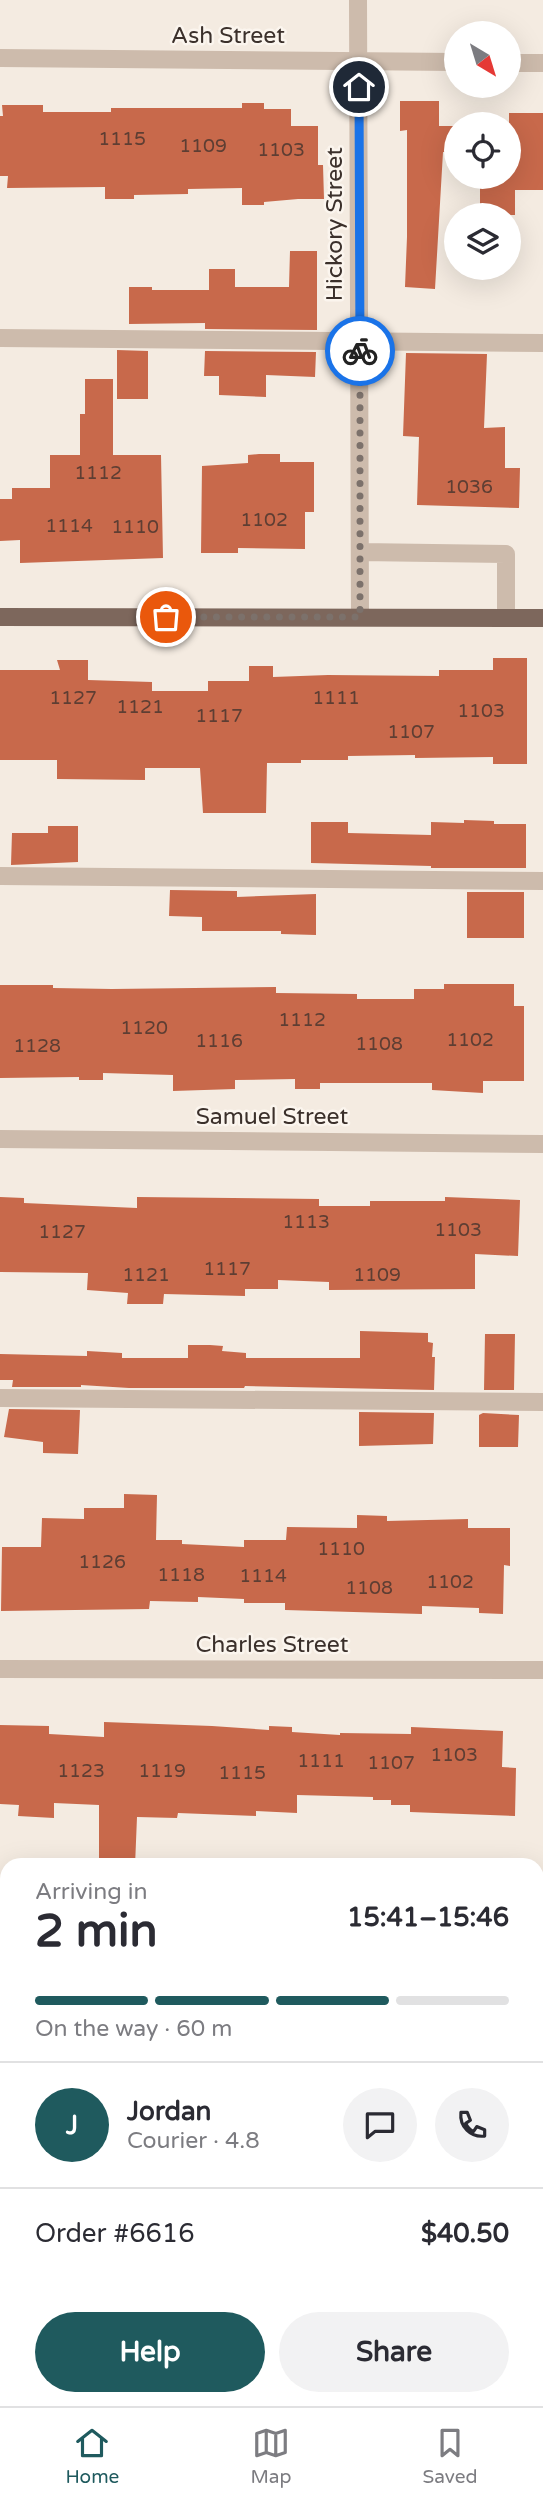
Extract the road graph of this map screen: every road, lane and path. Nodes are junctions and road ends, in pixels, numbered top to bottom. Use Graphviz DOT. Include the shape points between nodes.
graph roads {
  1 [pos="358,0"];
  2 [pos="0,58"];
  3 [pos="359,61"];
  4 [pos="444,62"];
  5 [pos="522,62"];
  6 [pos="543,63"];
  7 [pos="0,338"];
  8 [pos="360,342"];
  9 [pos="543,343"];
  10 [pos="360,552"];
  11 [pos="0,617"];
  12 [pos="360,617"];
  13 [pos="506,618"];
  14 [pos="543,618"];
  15 [pos="0,876"];
  16 [pos="543,881"];
  17 [pos="0,1139"];
  18 [pos="543,1144"];
  19 [pos="0,1398"];
  20 [pos="543,1402"];
  21 [pos="0,1669"];
  22 [pos="543,1670"];
  1 -- 3 [label="street, Hickory Street"];
  2 -- 3 [label="street, Ash Street"];
  3 -- 4 [label="street, Ash Street"];
  3 -- 8 [label="street, Hickory Street"];
  5 -- 6 [label="street"];
  7 -- 8 [label="street"];
  8 -- 9 [label="street"];
  8 -- 10 [label="street, Hickory Street"];
  10 -- 12 [label="street, Hickory Street"];
  10 -- 13 [label="street" via="506,554"];
  11 -- 12 [label="main road"];
  12 -- 13 [label="main road"];
  13 -- 14 [label="main road"];
  15 -- 16 [label="street"];
  17 -- 18 [label="street, Samuel Street"];
  19 -- 20 [label="street"];
  21 -- 22 [label="street, Charles Street"];
}
